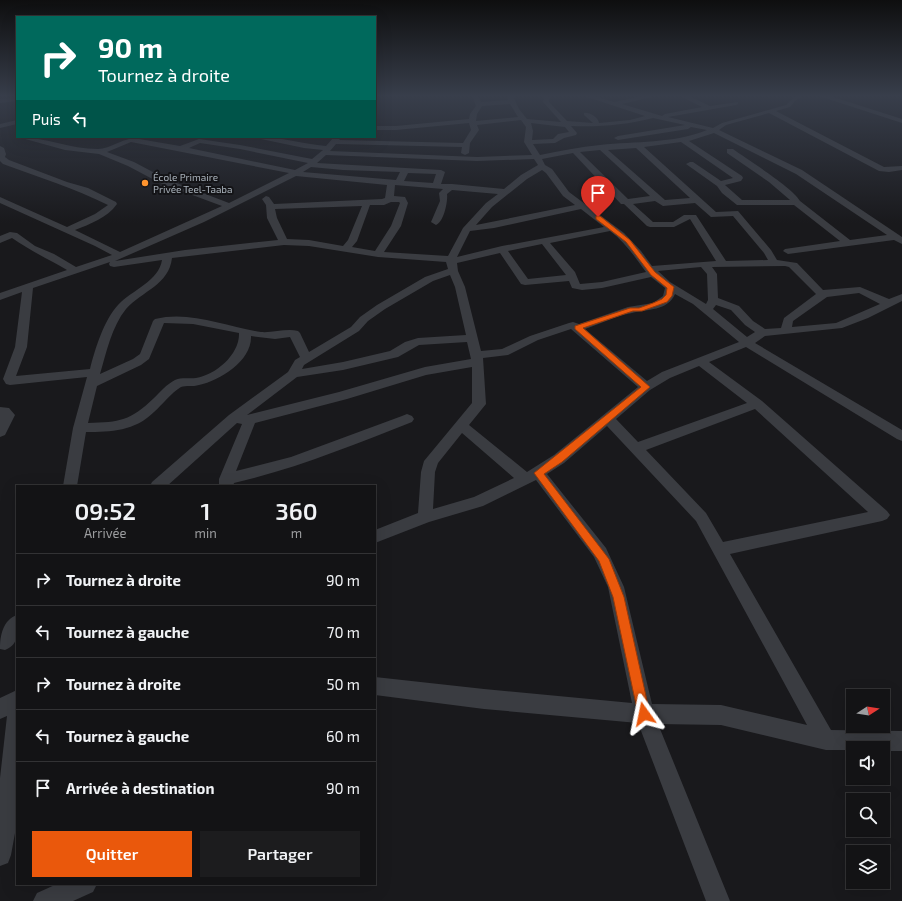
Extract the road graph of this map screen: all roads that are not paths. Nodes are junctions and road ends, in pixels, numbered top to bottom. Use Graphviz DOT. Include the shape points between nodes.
graph roads {
  1 [pos="26,138"];
  2 [pos="131,138"];
  3 [pos="266,138"];
  4 [pos="397,138"];
  5 [pos="459,138"];
  6 [pos="469,138"];
  7 [pos="529,138"];
  8 [pos="558,138"];
  9 [pos="617,138"];
  10 [pos="694,138"];
  11 [pos="730,138"];
  12 [pos="824,138"];
  13 [pos="683,140"];
  14 [pos="360,141"];
  15 [pos="467,141"];
  16 [pos="528,142"];
  17 [pos="331,143"];
  18 [pos="638,146"];
  19 [pos="0,148"];
  20 [pos="601,148"];
  21 [pos="181,149"];
  22 [pos="584,149"];
  23 [pos="574,150"];
  24 [pos="730,150"];
  25 [pos="100,152"];
  26 [pos="350,154"];
  27 [pos="464,158"];
  28 [pos="538,160"];
  29 [pos="312,163"];
  30 [pos="690,164"];
  31 [pos="902,168"];
  32 [pos="405,170"];
  33 [pos="294,173"];
  34 [pos="395,183"];
  35 [pos="720,184"];
  36 [pos="436,185"];
  37 [pos="452,186"];
  38 [pos="507,192"];
  39 [pos="255,194"];
  40 [pos="656,198"];
  41 [pos="389,199"];
  42 [pos="0,200"];
  43 [pos="697,200"];
  44 [pos="624,202"];
  45 [pos="796,202"];
  46 [pos="367,203"];
  47 [pos="229,206"];
  48 [pos="583,206"];
  49 [pos="271,207"];
  50 [pos="673,211"];
  51 [pos="436,222"];
  52 [pos="611,228"];
  53 [pos="467,229"];
  54 [pos="67,230"];
  55 [pos="899,239"];
  56 [pos="0,240"];
  57 [pos="544,241"];
  58 [pos="284,242"];
  59 [pos="848,243"];
  60 [pos="345,249"];
  61 [pos="502,249"];
  62 [pos="788,251"];
  63 [pos="378,254"];
  64 [pos="120,256"];
  65 [pos="167,256"];
  66 [pos="97,263"];
  67 [pos="774,263"];
  68 [pos="452,264"];
  69 [pos="704,264"];
  70 [pos="724,264"];
  71 [pos="74,270"];
  72 [pos="651,271"];
  73 [pos="573,278"];
  74 [pos="28,287"];
  75 [pos="671,287"];
  76 [pos="824,294"];
  77 [pos="0,297"];
  78 [pos="902,297"];
  79 [pos="713,300"];
  80 [pos="888,303"];
  81 [pos="706,310"];
  82 [pos="578,328"];
  83 [pos="245,331"];
  84 [pos="786,331"];
  85 [pos="763,333"];
  86 [pos="472,338"];
  87 [pos="747,343"];
  88 [pos="306,358"];
  89 [pos="477,359"];
  90 [pos="700,361"];
  91 [pos="95,372"];
  92 [pos="293,374"];
  93 [pos="92,384"];
  94 [pos="646,387"];
  95 [pos="757,404"];
  96 [pos="0,411"];
  97 [pos="234,418"];
  98 [pos="407,419"];
  99 [pos="608,419"];
  100 [pos="250,420"];
  101 [pos="461,425"];
  102 [pos="80,428"];
  103 [pos="0,432"];
  104 [pos="902,436"];
  105 [pos="636,448"];
  106 [pos="532,476"];
  107 [pos="226,483"];
  108 [pos="70,485"];
  109 [pos="158,485"];
  110 [pos="425,517"];
  111 [pos="376,537"];
  112 [pos="720,549"];
  113 [pos="16,625"];
  114 [pos="7,642"];
  115 [pos="376,686"];
  116 [pos="16,701"];
  117 [pos="0,709"];
  118 [pos="644,714"];
  119 [pos="16,726"];
  120 [pos="826,740"];
  121 [pos="902,741"];
  122 [pos="0,855"];
  123 [pos="83,885"];
  124 [pos="45,901"];
  125 [pos="718,901"];
  1 -- 25 [label="street" via="65,148"];
  2 -- 21 [label="street"];
  2 -- 25 [label="street"];
  3 -- 17 [label="street" via="304,146"];
  4 -- 14 [label="street"];
  5 -- 15 [label="street"];
  6 -- 15 [label="street"];
  7 -- 16 [label="street"];
  8 -- 16 [label="street" via="555,141"];
  9 -- 22 [label="street" via="580,143"];
  10 -- 13 [label="street"];
  11 -- 55 [label="street" via="799,172"];
  12 -- 31 [label="street" via="882,169"];
  13 -- 18 [label="street"];
  13 -- 35 [label="street" via="739,178"];
  14 -- 17 [label="street"];
  14 -- 26 [label="street"];
  15 -- 27 [label="street"];
  16 -- 28 [label="street"];
  17 -- 26 [label="street"];
  17 -- 29 [label="street"];
  18 -- 20 [label="street"];
  18 -- 43 [label="street"];
  19 -- 54 [label="street" via="1,158 6,162 85,190 113,204 109,209"];
  20 -- 22 [label="street"];
  20 -- 40 [label="street"];
  21 -- 29 [label="street" via="199,141 240,146"];
  21 -- 33 [label="street"];
  22 -- 23 [label="street"];
  23 -- 28 [label="street"];
  23 -- 44 [label="street"];
  24 -- 45 [label="street" via="772,180"];
  25 -- 47 [label="street" via="131,164 163,181"];
  26 -- 27 [label="street"];
  27 -- 28 [label="street"];
  28 -- 38 [label="street"];
  28 -- 48 [label="street" via="566,194"];
  29 -- 32 [label="street" via="343,168"];
  29 -- 33 [label="street"];
  30 -- 35 [label="street"];
  32 -- 34 [label="street"];
  32 -- 36 [label="street" via="441,172"];
  33 -- 34 [label="street"];
  33 -- 39 [label="street"];
  34 -- 36 [label="street"];
  34 -- 41 [label="street"];
  35 -- 45 [label="street" via="725,191 742,203"];
  36 -- 37 [label="street"];
  37 -- 38 [label="street"];
  37 -- 51 [label="street" via="443,193 444,201"];
  38 -- 53 [label="street"];
  39 -- 47 [label="street"];
  39 -- 49 [label="street" via="267,200"];
  40 -- 44 [label="street"];
  40 -- 50 [label="street"];
  41 -- 46 [label="street" via="384,202"];
  41 -- 63 [label="street" via="402,199 404,203 396,226"];
  42 -- 54 [label="street"];
  43 -- 50 [label="street"];
  43 -- 67 [label="street" via="716,215 735,213 768,252"];
  44 -- 50 [label="street" via="654,225 675,224"];
  45 -- 59 [label="street"];
  46 -- 49 [label="street"];
  46 -- 60 [label="street" via="352,241"];
  47 -- 64 [label="street"];
  48 -- 52 [label="street"];
  48 -- 53 [label="street" via="494,226"];
  49 -- 58 [label="street" via="272,218"];
  50 -- 70 [label="street" via="692,217"];
  52 -- 57 [label="street"];
  52 -- 72 [label="street" via="628,241"];
  53 -- 68 [label="street"];
  54 -- 64 [label="street"];
  55 -- 59 [label="street"];
  56 -- 71 [label="street" via="14,235 32,248"];
  57 -- 61 [label="street"];
  57 -- 73 [label="street"];
  58 -- 60 [label="street"];
  58 -- 65 [label="street"];
  59 -- 62 [label="street"];
  60 -- 63 [label="street"];
  61 -- 68 [label="street"];
  61 -- 73 [label="street" via="525,282"];
  63 -- 68 [label="street"];
  64 -- 66 [label="street"];
  65 -- 66 [label="street" via="117,264"];
  65 -- 91 [label="street" via="163,273 122,308 110,327"];
  66 -- 71 [label="street"];
  67 -- 70 [label="street"];
  67 -- 76 [label="street" via="793,265"];
  68 -- 86 [label="street"];
  68 -- 88 [label="street" via="381,307 355,329"];
  69 -- 70 [label="street"];
  69 -- 72 [label="street"];
  69 -- 79 [label="street" via="712,274"];
  71 -- 74 [label="street"];
  72 -- 73 [label="street" via="591,286 576,286"];
  72 -- 75 [label="street"];
  74 -- 77 [label="street"];
  74 -- 91 [label="street" via="21,347 8,379 10,381"];
  75 -- 81 [label="street"];
  75 -- 82 [label="street" via="669,296 664,301"];
  76 -- 80 [label="street" via="860,290"];
  76 -- 84 [label="street" via="788,320"];
  78 -- 80 [label="street"];
  79 -- 81 [label="street"];
  79 -- 85 [label="street" via="735,308"];
  80 -- 84 [label="street" via="864,316 834,327"];
  81 -- 87 [label="street"];
  82 -- 89 [label="street" via="573,325 534,338 504,352"];
  82 -- 94 [label="street"];
  83 -- 88 [label="street" via="269,336 294,333"];
  83 -- 93 [label="street" via="193,321 159,321 145,356"];
  83 -- 102 [label="street" via="247,338 236,360 221,372 198,382 180,383 134,421"];
  84 -- 85 [label="street"];
  85 -- 87 [label="street"];
  86 -- 89 [label="street"];
  86 -- 92 [label="street" via="418,342 394,354"];
  87 -- 90 [label="street"];
  87 -- 104 [label="street"];
  88 -- 92 [label="street" via="299,363"];
  89 -- 100 [label="street"];
  89 -- 101 [label="street" via="479,404"];
  90 -- 94 [label="street" via="666,375"];
  90 -- 95 [label="street"];
  91 -- 93 [label="street"];
  92 -- 97 [label="street"];
  93 -- 102 [label="street"];
  94 -- 99 [label="street"];
  95 -- 105 [label="street"];
  95 -- 112 [label="street" via="882,515"];
  96 -- 103 [label="street" via="8,415"];
  97 -- 100 [label="street"];
  97 -- 109 [label="street"];
  98 -- 107 [label="street" via="356,440"];
  99 -- 105 [label="street"];
  99 -- 106 [label="street"];
  100 -- 107 [label="street"];
  101 -- 106 [label="street"];
  101 -- 110 [label="street" via="431,461"];
  102 -- 108 [label="street"];
  105 -- 112 [label="street" via="701,517"];
  106 -- 110 [label="street" via="478,502"];
  106 -- 118 [label="street" via="604,559 619,597"];
  110 -- 111 [label="street"];
  112 -- 120 [label="street"];
  113 -- 114 [label="street"];
  115 -- 118 [label="street"];
  116 -- 117 [label="street"];
  118 -- 120 [label="street" via="721,715"];
  118 -- 125 [label="street"];
  119 -- 122 [label="street"];
  120 -- 121 [label="street"];
  123 -- 124 [label="street"];
}
